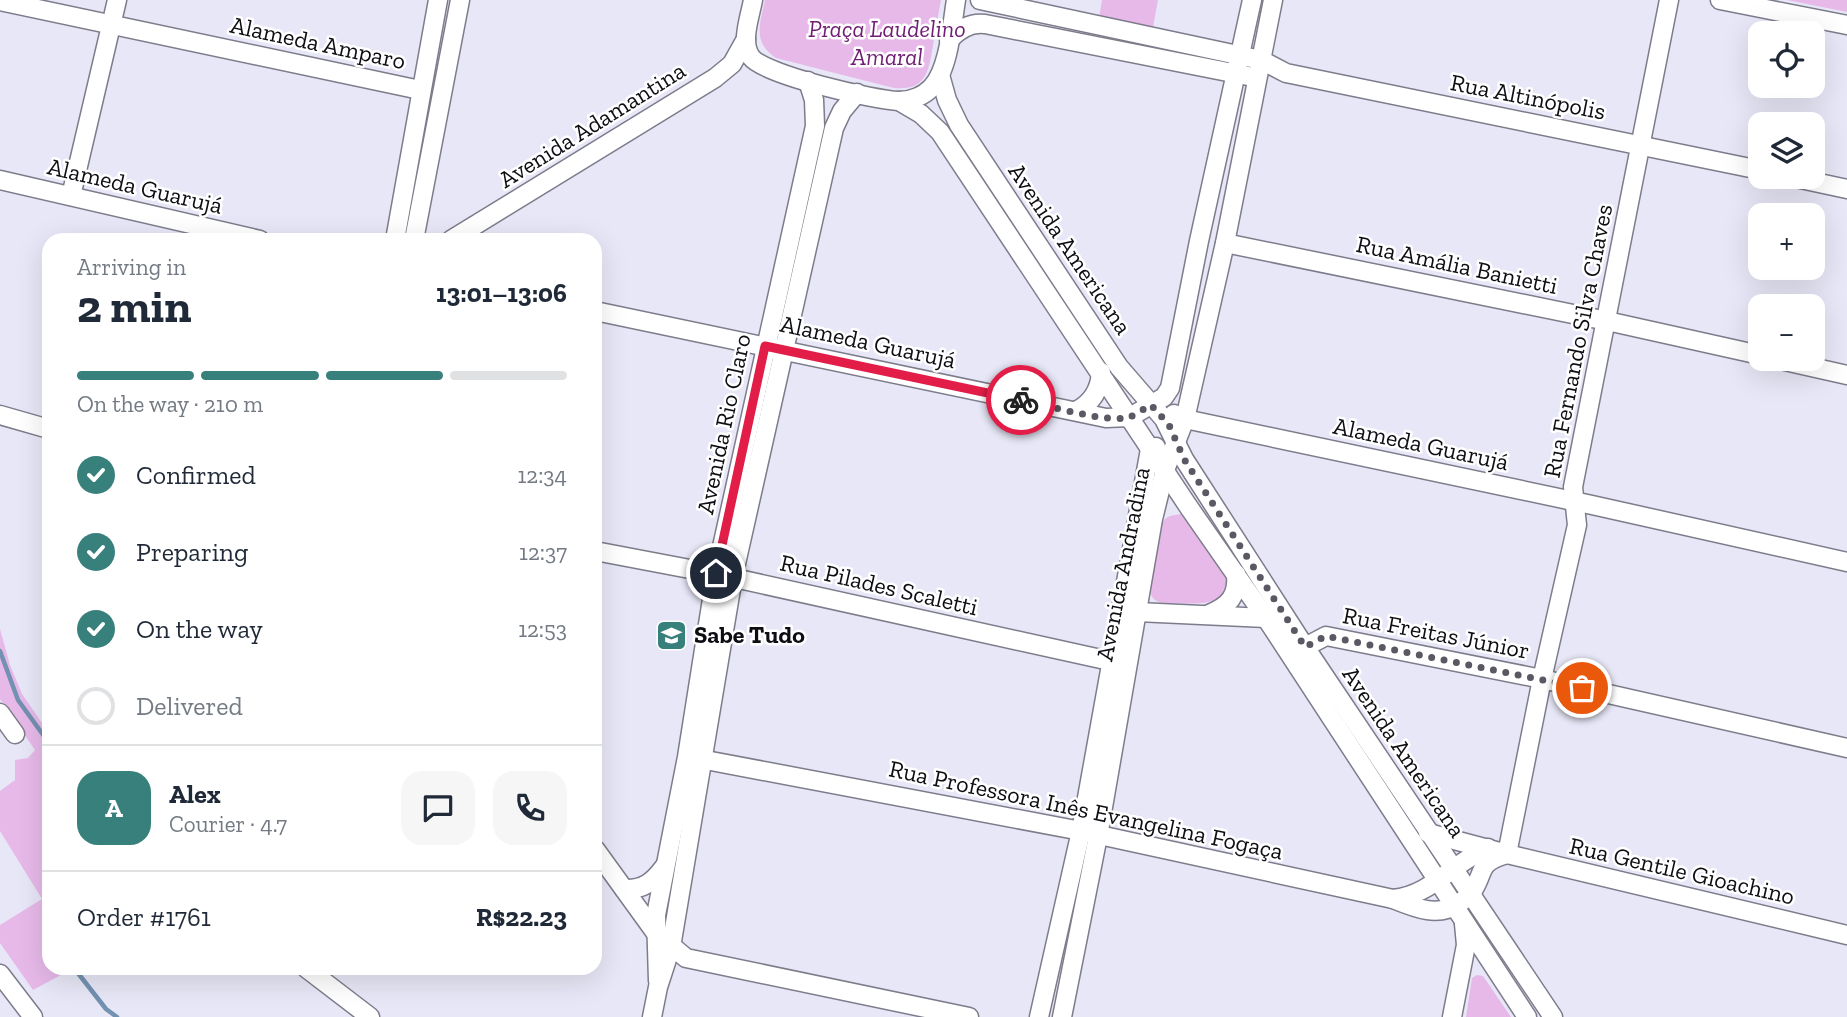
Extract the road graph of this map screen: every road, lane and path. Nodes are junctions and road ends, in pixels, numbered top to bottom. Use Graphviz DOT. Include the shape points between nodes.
graph roads {
  1 [pos="117,0"];
  2 [pos="438,0"];
  3 [pos="460,0"];
  4 [pos="753,0"];
  5 [pos="956,0"];
  6 [pos="980,0"];
  7 [pos="1252,0"];
  8 [pos="1273,0"];
  9 [pos="1669,0"];
  10 [pos="1720,0"];
  11 [pos="0,1"];
  12 [pos="112,24"];
  13 [pos="1847,25"];
  14 [pos="746,39"];
  15 [pos="949,40"];
  16 [pos="1239,65"];
  17 [pos="1259,69"];
  18 [pos="940,75"];
  19 [pos="808,81"];
  20 [pos="420,90"];
  21 [pos="858,93"];
  22 [pos="899,101"];
  23 [pos="1641,145"];
  24 [pos="1748,167"];
  25 [pos="0,180"];
  26 [pos="1825,184"];
  27 [pos="1847,189"];
  28 [pos="71,196"];
  29 [pos="230,233"];
  30 [pos="396,233"];
  31 [pos="415,233"];
  32 [pos="463,233"];
  33 [pos="1225,243"];
  34 [pos="602,312"];
  35 [pos="1607,321"];
  36 [pos="765,346"];
  37 [pos="784,350"];
  38 [pos="1748,352"];
  39 [pos="1825,370"];
  40 [pos="1101,372"];
  41 [pos="1847,375"];
  42 [pos="1151,405"];
  43 [pos="1076,411"];
  44 [pos="0,415"];
  45 [pos="1130,417"];
  46 [pos="1185,419"];
  47 [pos="42,427"];
  48 [pos="1175,439"];
  49 [pos="1150,449"];
  50 [pos="1165,470"];
  51 [pos="1575,501"];
  52 [pos="1188,506"];
  53 [pos="1153,519"];
  54 [pos="602,552"];
  55 [pos="1847,562"];
  56 [pos="725,575"];
  57 [pos="1236,575"];
  58 [pos="1137,612"];
  59 [pos="1206,615"];
  60 [pos="1266,618"];
  61 [pos="1305,647"];
  62 [pos="1110,661"];
  63 [pos="1542,679"];
  64 [pos="0,713"];
  65 [pos="15,734"];
  66 [pos="1847,748"];
  67 [pos="696,758"];
  68 [pos="1089,833"];
  69 [pos="1428,833"];
  70 [pos="1488,848"];
  71 [pos="1507,854"];
  72 [pos="602,859"];
  73 [pos="664,867"];
  74 [pos="1452,869"];
  75 [pos="1437,880"];
  76 [pos="624,889"];
  77 [pos="1470,895"];
  78 [pos="1393,899"];
  79 [pos="1459,912"];
  80 [pos="655,932"];
  81 [pos="1847,934"];
  82 [pos="671,947"];
  83 [pos="0,974"];
  84 [pos="315,975"];
  85 [pos="658,987"];
  86 [pos="33,1017"];
  87 [pos="370,1017"];
  88 [pos="652,1017"];
  89 [pos="969,1017"];
  90 [pos="1039,1017"];
  91 [pos="1062,1017"];
  92 [pos="1452,1017"];
  93 [pos="1527,1017"];
  94 [pos="1553,1017"];
  1 -- 12 [label="street"];
  2 -- 20 [label="street"];
  3 -- 31 [label="street"];
  4 -- 14 [label="street"];
  5 -- 15 [label="street"];
  6 -- 16 [label="street, Rua Altinópolis"];
  7 -- 16 [label="street"];
  8 -- 17 [label="street, Avenida Andradina"];
  9 -- 23 [label="street, Rua Fernando Silva Chaves"];
  10 -- 13 [label="street"];
  11 -- 12 [label="street, Alameda Amparo"];
  12 -- 20 [label="street, Alameda Amparo"];
  12 -- 28 [label="street"];
  14 -- 19 [label="street" via="750,55 762,67"];
  14 -- 32 [label="street, Avenida Adamantina" via="732,64 715,78"];
  15 -- 16 [label="street, Rua Altinópolis" via="970,25 985,24"];
  15 -- 18 [label="street"];
  16 -- 17 [label="street, Rua Altinópolis"];
  16 -- 42 [label="street" via="1170,388"];
  17 -- 23 [label="street, Rua Altinópolis"];
  17 -- 33 [label="street, Avenida Andradina"];
  18 -- 22 [label="street" via="925,93"];
  18 -- 42 [label="street, Avenida Americana" via="958,125 1119,367"];
  19 -- 21 [label="street"];
  19 -- 36 [label="street, Avenida Rio Claro" via="815,127"];
  20 -- 30 [label="street"];
  21 -- 22 [label="street"];
  21 -- 37 [label="street, Avenida Rio Claro" via="834,128"];
  22 -- 40 [label="street, Avenida Americana" via="940,132"];
  23 -- 24 [label="street, Rua Altinópolis"];
  23 -- 35 [label="street, Rua Fernando Silva Chaves"];
  25 -- 28 [label="street, Alameda Guarujá"];
  26 -- 27 [label="street"];
  28 -- 29 [label="street, Alameda Guarujá"];
  33 -- 35 [label="street, Rua Amália Banietti"];
  33 -- 46 [label="street, Avenida Andradina"];
  34 -- 36 [label="street, Alameda Guarujá"];
  35 -- 38 [label="street, Rua Amália Banietti"];
  35 -- 51 [label="street, Rua Fernando Silva Chaves" via="1573,487"];
  36 -- 37 [label="street, Alameda Guarujá"];
  36 -- 56 [label="street, Avenida Rio Claro"];
  37 -- 43 [label="street, Alameda Guarujá"];
  37 -- 56 [label="street, Avenida Rio Claro"];
  39 -- 41 [label="street"];
  40 -- 43 [label="street" via="1096,393"];
  40 -- 45 [label="street, Avenida Americana"];
  42 -- 45 [label="street"];
  42 -- 46 [label="street, Alameda Guarujá"];
  42 -- 48 [label="street, Avenida Americana"];
  43 -- 45 [label="street, Alameda Guarujá" via="1106,418"];
  44 -- 47 [label="street"];
  45 -- 49 [label="street, Avenida Americana"];
  46 -- 48 [label="street, Avenida Andradina"];
  46 -- 51 [label="street, Alameda Guarujá"];
  48 -- 49 [label="street"];
  48 -- 50 [label="street, Avenida Andradina"];
  48 -- 61 [label="street, Avenida Americana"];
  49 -- 50 [label="street, Avenida Americana"];
  49 -- 62 [label="street, Avenida Andradina"];
  50 -- 52 [label="street, Avenida Americana"];
  50 -- 53 [label="street, Avenida Andradina"];
  51 -- 55 [label="street, Alameda Guarujá"];
  51 -- 63 [label="street, Rua Fernando Silva Chaves" via="1577,525"];
  52 -- 53 [label="street" via="1162,509"];
  52 -- 57 [label="street, Avenida Americana"];
  53 -- 58 [label="street, Avenida Andradina"];
  54 -- 56 [label="street, Rua Pilades Scaletti"];
  56 -- 62 [label="street, Rua Pilades Scaletti"];
  56 -- 67 [label="street, Avenida Rio Claro"];
  57 -- 59 [label="street" via="1234,597"];
  57 -- 60 [label="street, Avenida Americana"];
  58 -- 59 [label="street"];
  58 -- 68 [label="street, Avenida Andradina"];
  59 -- 60 [label="street"];
  60 -- 75 [label="street, Avenida Americana"];
  61 -- 63 [label="street, Rua Freitas Júnior" via="1326,636"];
  61 -- 69 [label="street, Avenida Americana"];
  62 -- 68 [label="street, Avenida Andradina"];
  63 -- 66 [label="street, Rua Freitas Júnior"];
  63 -- 71 [label="street, Rua Fernando Silva Chaves"];
  64 -- 65 [label="street"];
  67 -- 68 [label="street, Rua Professora Inês Evangelina Fogaça"];
  67 -- 73 [label="street, Avenida Rio Claro"];
  67 -- 82 [label="street, Avenida Rio Claro"];
  68 -- 78 [label="street, Rua Professora Inês Evangelina Fogaça"];
  68 -- 90 [label="street, Avenida Andradina"];
  68 -- 91 [label="street, Avenida Andradina"];
  69 -- 70 [label="street, Rua Gentile Gioachino"];
  69 -- 74 [label="street, Avenida Americana"];
  70 -- 71 [label="street, Rua Gentile Gioachino"];
  70 -- 74 [label="street"];
  71 -- 77 [label="street" via="1486,863"];
  71 -- 81 [label="street, Rua Gentile Gioachino"];
  72 -- 76 [label="street"];
  73 -- 76 [label="street" via="648,884"];
  73 -- 80 [label="street, Avenida Rio Claro"];
  74 -- 75 [label="street"];
  74 -- 77 [label="street, Avenida Americana"];
  75 -- 78 [label="street" via="1417,894"];
  75 -- 79 [label="street, Avenida Americana"];
  76 -- 80 [label="street"];
  77 -- 79 [label="street"];
  77 -- 94 [label="street, Avenida Americana"];
  78 -- 79 [label="street, Rua Professora Inês Evangelina Fogaça" via="1423,910"];
  79 -- 92 [label="street" via="1466,945"];
  79 -- 93 [label="street, Avenida Americana"];
  80 -- 82 [label="street"];
  80 -- 85 [label="street, Avenida Rio Claro"];
  82 -- 85 [label="street, Avenida Rio Claro"];
  82 -- 89 [label="street" via="686,958"];
  83 -- 86 [label="street"];
  84 -- 87 [label="street"];
  85 -- 88 [label="street, Avenida Rio Claro"];
}
